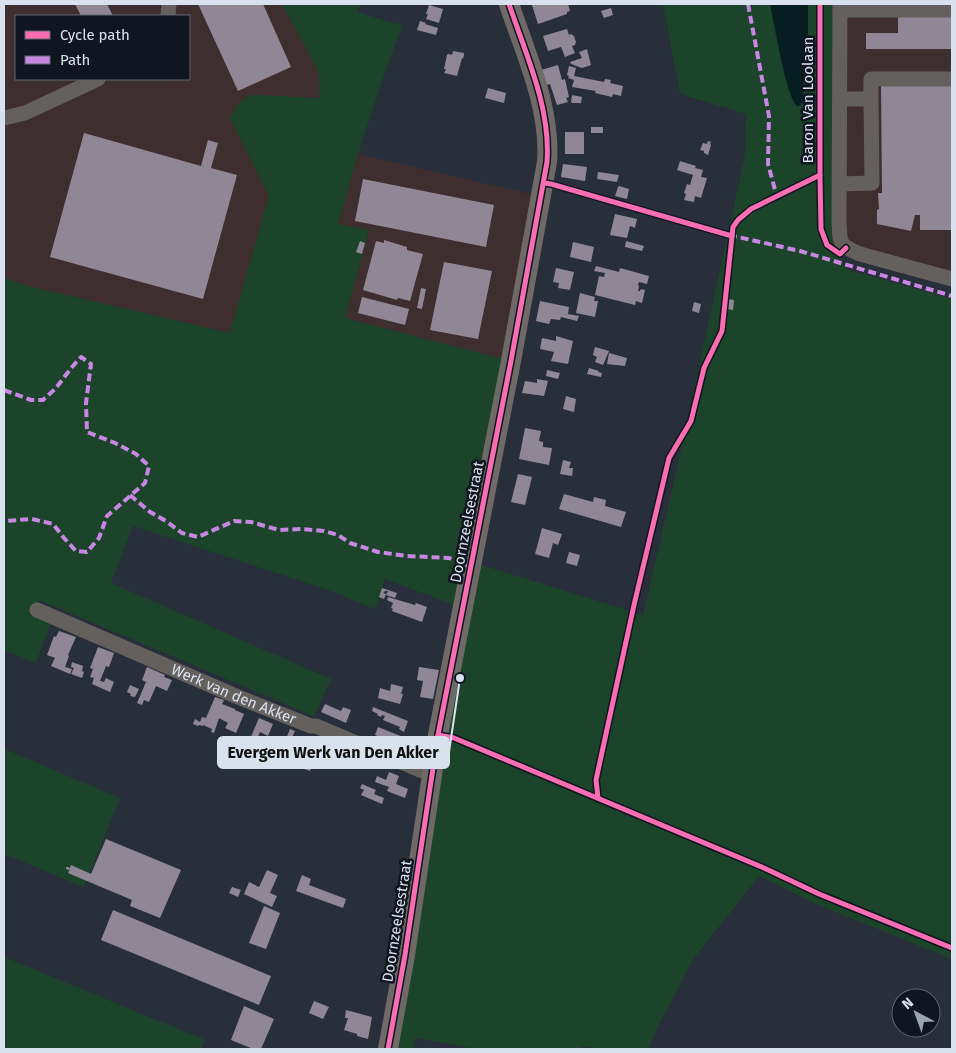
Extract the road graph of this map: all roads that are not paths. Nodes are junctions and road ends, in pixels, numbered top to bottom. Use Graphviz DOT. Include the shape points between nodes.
graph roads {
  1 [pos="509,4"];
  2 [pos="840,7"];
  3 [pos="952,10"];
  4 [pos="952,79"];
  5 [pos="96,80"];
  6 [pos="840,99"];
  7 [pos="871,99"];
  8 [pos="4,118"];
  9 [pos="840,184"];
  10 [pos="952,279"];
  11 [pos="37,610"];
  12 [pos="432,773"];
  13 [pos="388,1049"];
  1 -- 12 [label="main road, Doornzeelsestraat" via="544,112 547,162"];
  2 -- 3 [label="street"];
  2 -- 6 [label="street"];
  4 -- 7 [label="street" via="871,79"];
  5 -- 8 [label="street" via="25,113"];
  6 -- 7 [label="street"];
  6 -- 9 [label="street"];
  7 -- 9 [label="street" via="872,183"];
  9 -- 10 [label="street" via="840,241 846,248"];
  11 -- 12 [label="street, Werk van den Akker" via="275,712"];
  12 -- 13 [label="main road, Doornzeelsestraat"];
}
